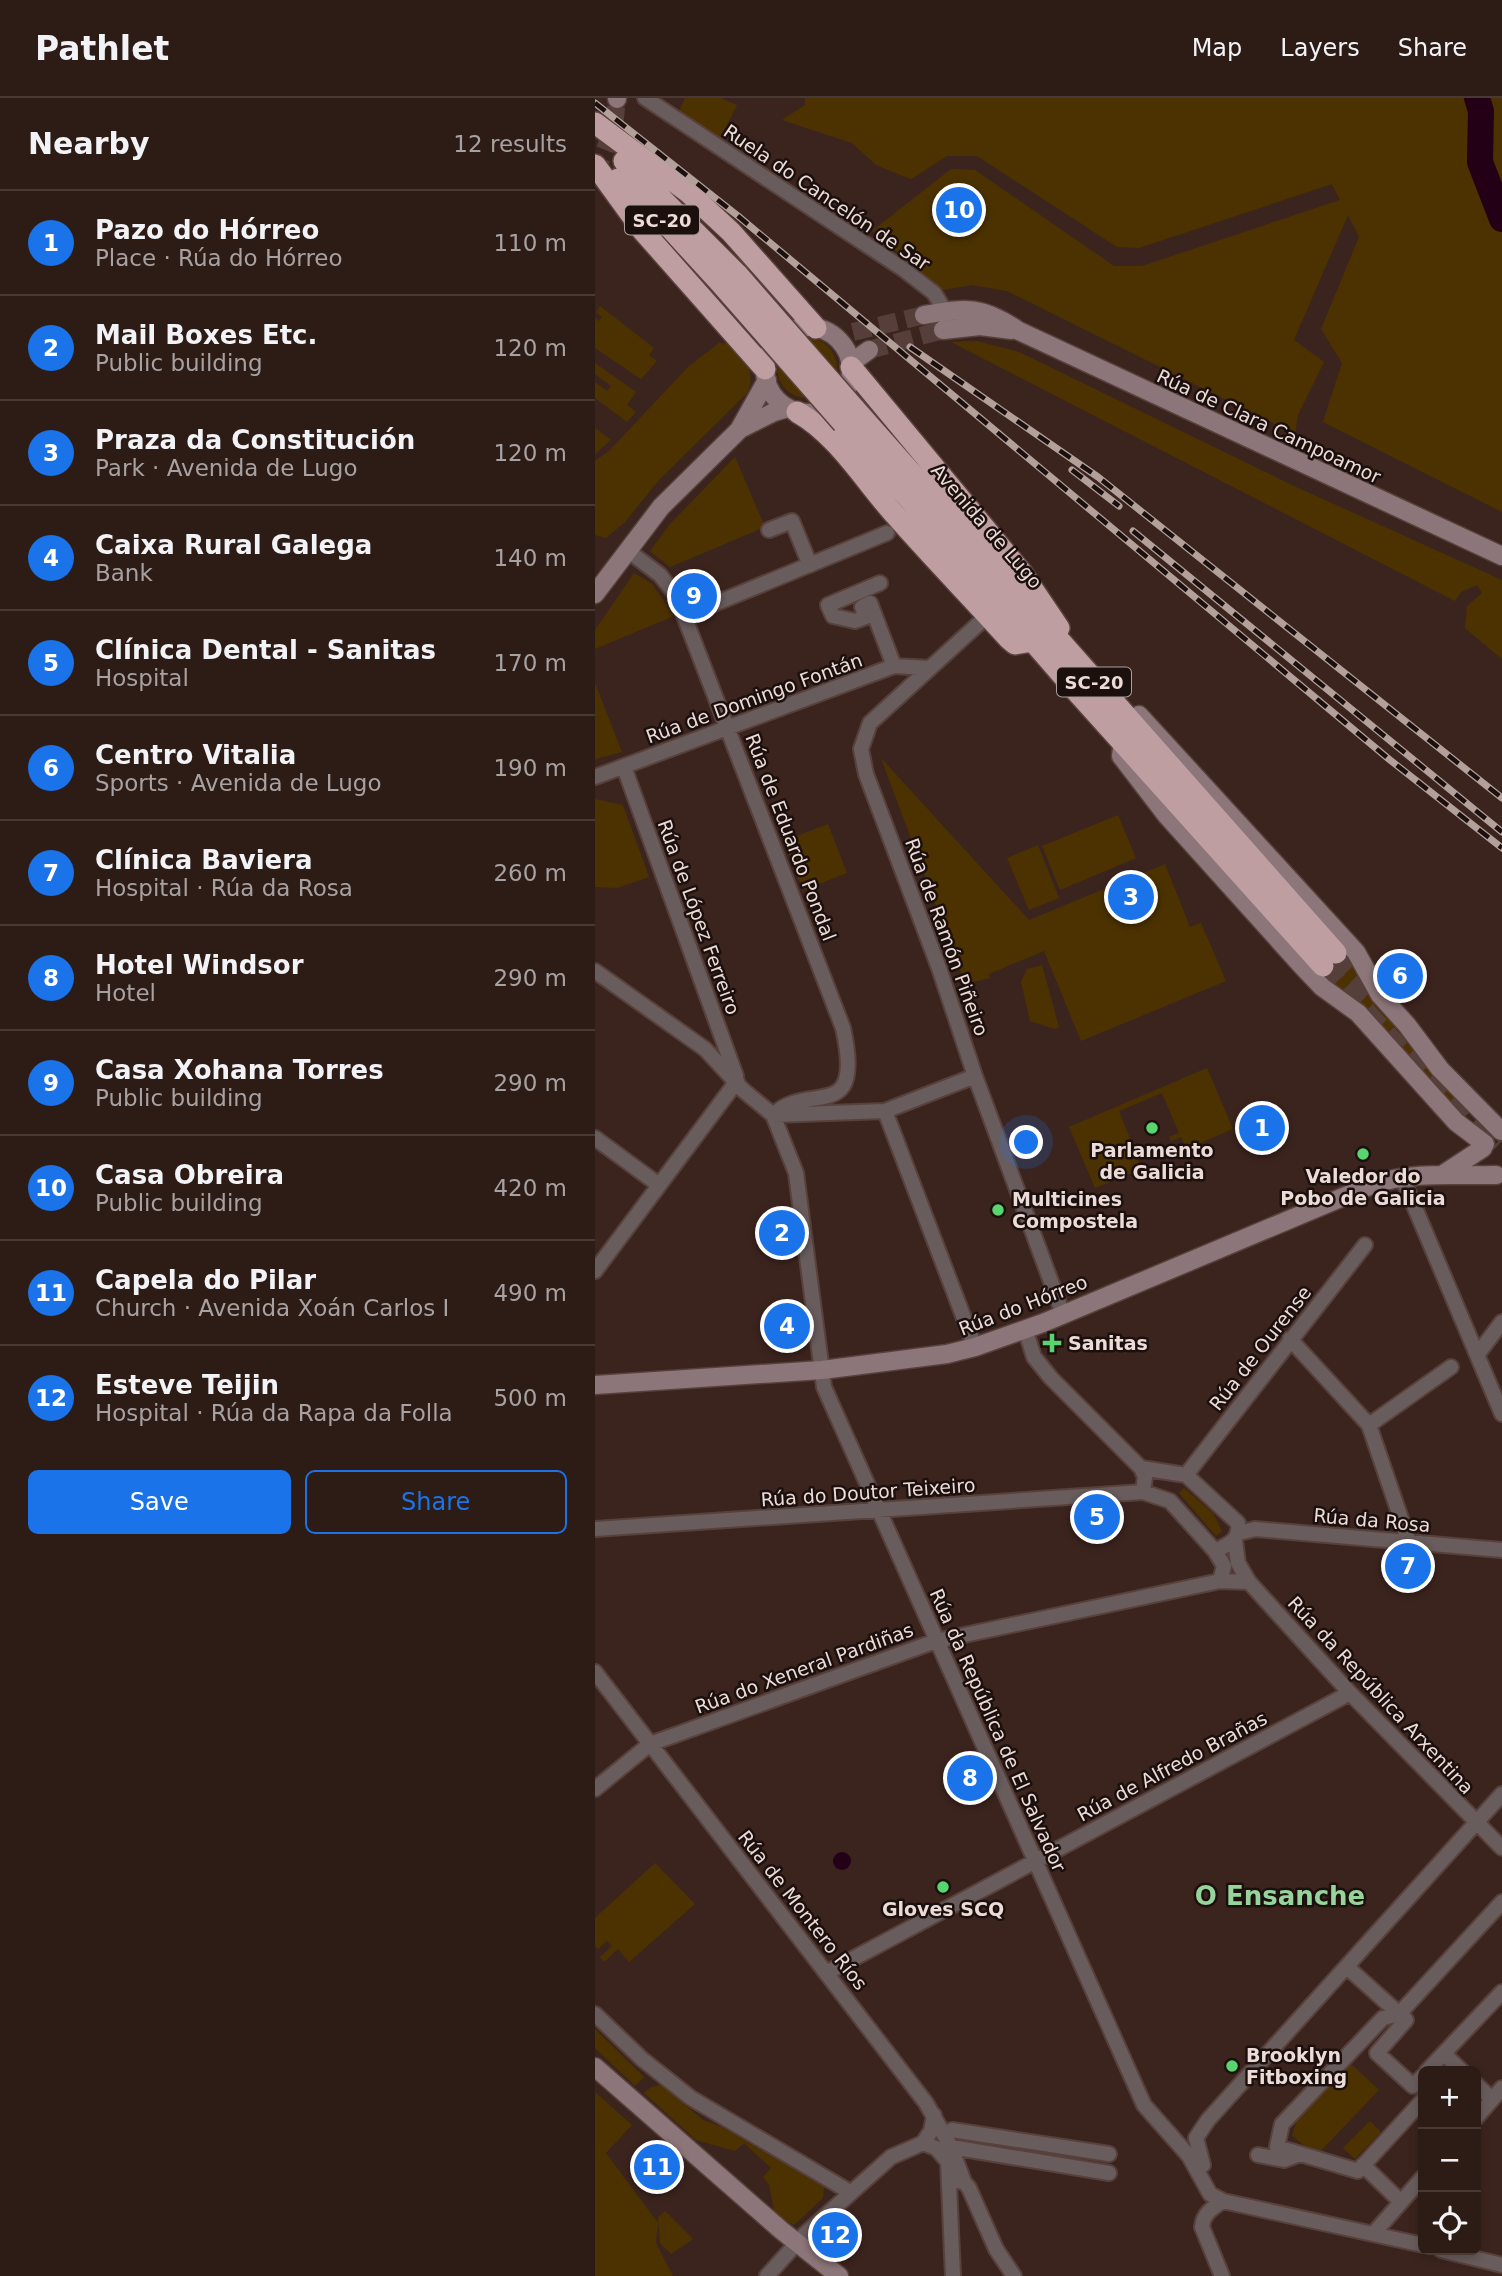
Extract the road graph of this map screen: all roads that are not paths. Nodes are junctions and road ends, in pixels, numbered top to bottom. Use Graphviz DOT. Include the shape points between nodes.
graph roads {
  1 [pos="645,98"];
  2 [pos="595,123"];
  3 [pos="595,138"];
  4 [pos="595,159"];
  5 [pos="595,165"];
  6 [pos="731,280"];
  7 [pos="945,311"];
  8 [pos="924,315"];
  9 [pos="943,330"];
  10 [pos="825,331"];
  11 [pos="1019,331"];
  12 [pos="853,332"];
  13 [pos="869,350"];
  14 [pos="851,365"];
  15 [pos="766,374"];
  16 [pos="792,410"];
  17 [pos="849,416"];
  18 [pos="739,430"];
  19 [pos="769,530"];
  20 [pos="887,533"];
  21 [pos="627,550"];
  22 [pos="1502,556"];
  23 [pos="810,565"];
  24 [pos="880,583"];
  25 [pos="595,594"];
  26 [pos="685,616"];
  27 [pos="988,616"];
  28 [pos="1057,624"];
  29 [pos="1033,641"];
  30 [pos="1077,663"];
  31 [pos="894,666"];
  32 [pos="929,668"];
  33 [pos="728,727"];
  34 [pos="1123,741"];
  35 [pos="624,767"];
  36 [pos="595,778"];
  37 [pos="595,971"];
  38 [pos="722,1038"];
  39 [pos="705,1049"];
  40 [pos="975,1076"];
  41 [pos="737,1081"];
  42 [pos="885,1111"];
  43 [pos="772,1115"];
  44 [pos="1501,1131"];
  45 [pos="595,1138"];
  46 [pos="1484,1146"];
  47 [pos="1445,1173"];
  48 [pos="1499,1176"];
  49 [pos="1402,1177"];
  50 [pos="659,1185"];
  51 [pos="1365,1245"];
  52 [pos="595,1271"];
  53 [pos="1063,1314"];
  54 [pos="1502,1322"];
  55 [pos="1025,1329"];
  56 [pos="1290,1339"];
  57 [pos="975,1347"];
  58 [pos="1477,1355"];
  59 [pos="1451,1367"];
  60 [pos="822,1370"];
  61 [pos="595,1385"];
  62 [pos="1502,1414"];
  63 [pos="1369,1425"];
  64 [pos="1141,1468"];
  65 [pos="1186,1475"];
  66 [pos="1143,1492"];
  67 [pos="880,1510"];
  68 [pos="595,1529"];
  69 [pos="1237,1537"];
  70 [pos="1409,1542"];
  71 [pos="1502,1550"];
  72 [pos="1215,1551"];
  73 [pos="1220,1581"];
  74 [pos="1249,1582"];
  75 [pos="936,1641"];
  76 [pos="595,1672"];
  77 [pos="1350,1693"];
  78 [pos="650,1744"];
  79 [pos="595,1790"];
  80 [pos="1502,1794"];
  81 [pos="1476,1823"];
  82 [pos="1502,1848"];
  83 [pos="1037,1861"];
  84 [pos="1502,1902"];
  85 [pos="1347,1967"];
  86 [pos="828,1972"];
  87 [pos="1502,1992"];
  88 [pos="595,2014"];
  89 [pos="1399,2014"];
  90 [pos="1444,2054"];
  91 [pos="1432,2066"];
  92 [pos="1454,2066"];
  93 [pos="595,2067"];
  94 [pos="1418,2081"];
  95 [pos="1502,2088"];
  96 [pos="1481,2089"];
  97 [pos="1492,2099"];
  98 [pos="1418,2105"];
  99 [pos="1481,2112"];
  100 [pos="934,2115"];
  101 [pos="952,2130"];
  102 [pos="923,2143"];
  103 [pos="951,2147"];
  104 [pos="1109,2154"];
  105 [pos="1258,2155"];
  106 [pos="1297,2155"];
  107 [pos="1363,2165"];
  108 [pos="1109,2172"];
  109 [pos="957,2183"];
  110 [pos="1418,2183"];
  111 [pos="851,2192"];
  112 [pos="1221,2199"];
  113 [pos="1401,2202"];
  114 [pos="1374,2233"];
  115 [pos="798,2242"];
  116 [pos="1418,2244"];
  117 [pos="1461,2255"];
  118 [pos="1502,2265"];
  119 [pos="767,2276"];
  120 [pos="839,2276"];
  121 [pos="953,2276"];
  122 [pos="1014,2276"];
  123 [pos="1222,2276"];
  1 -- 7 [label="street, Ruela do Cancelón de Sar" via="893,262 933,293"];
  2 -- 10 [label="highway" via="688,192"];
  3 -- 6 [label="highway, Avenida de Lugo / SC-20" via="640,174"];
  4 -- 6 [label="highway, Avenida de Lugo / SC-20"];
  5 -- 15 [label="highway" via="643,231"];
  6 -- 17 [label="highway, Avenida de Lugo / SC-20, bridge"];
  7 -- 8 [label="main road, Rúa de Clara Campoamor"];
  7 -- 11 [label="main road, Rúa de Clara Campoamor" via="972,309 994,314"];
  9 -- 11 [label="main road, Rúa de Clara Campoamor" via="979,326"];
  10 -- 12 [label="main road"];
  10 -- 14 [label="main road" via="842,343"];
  10 -- 15 [label="main road" via="794,329 782,336 772,348"];
  11 -- 22 [label="main road, Rúa de Clara Campoamor"];
  13 -- 14 [label="main road"];
  14 -- 16 [label="main road" via="845,394 835,404 817,412"];
  14 -- 28 [label="highway" via="1022,573"];
  15 -- 16 [label="main road" via="773,394"];
  15 -- 18 [label="main road"];
  16 -- 18 [label="main road" via="763,416"];
  16 -- 27 [label="highway" via="816,424"];
  17 -- 28 [label="highway" via="926,476"];
  17 -- 29 [label="highway, Avenida de Lugo / SC-20"];
  17 -- 30 [label="highway, Avenida de Lugo / SC-20"];
  18 -- 21 [label="main road" via="661,508"];
  19 -- 23 [label="street" via="792,521"];
  20 -- 23 [label="street"];
  21 -- 25 [label="main road"];
  21 -- 26 [label="street, Rúa de Eduardo Pondal" via="668,583"];
  23 -- 26 [label="street"];
  24 -- 31 [label="street" via="828,605 833,616 855,621 866,617 862,607 870,603"];
  26 -- 33 [label="street, Rúa de Eduardo Pondal"];
  27 -- 29 [label="highway" via="1015,644"];
  27 -- 32 [label="street, Rúa de Ramón Piñeiro"];
  28 -- 30 [label="highway"];
  28 -- 44 [label="main road" via="1356,952 1380,995 1440,1069"];
  29 -- 34 [label="highway, Avenida de Lugo / SC-20"];
  30 -- 34 [label="highway, Avenida de Lugo / SC-20" via="1329,959"];
  31 -- 32 [label="street, Rúa de Domingo Fontán"];
  31 -- 33 [label="street, Rúa de Domingo Fontán"];
  32 -- 40 [label="street, Rúa de Ramón Piñeiro" via="870,723 861,749 866,774"];
  33 -- 35 [label="street, Rúa de Domingo Fontán"];
  33 -- 43 [label="street, Rúa de Eduardo Pondal" via="847,1044 846,1075 838,1091 781,1106"];
  34 -- 46 [label="main road, Avenida de Lugo" via="1121,756 1191,844 1301,966 1358,1013 1456,1122"];
  35 -- 36 [label="street, Rúa de Domingo Fontán"];
  35 -- 38 [label="street, Rúa de López Ferreiro"];
  37 -- 39 [label="street"];
  38 -- 39 [label="street" via="715,1047"];
  38 -- 41 [label="street, Rúa de López Ferreiro"];
  39 -- 41 [label="street"];
  40 -- 42 [label="street"];
  40 -- 53 [label="street, Rúa de Ramón Piñeiro"];
  41 -- 43 [label="street"];
  41 -- 50 [label="street"];
  42 -- 43 [label="street"];
  42 -- 57 [label="street"];
  43 -- 60 [label="street, Rúa da República de El Salvador" via="796,1173"];
  44 -- 46 [label="main road, Rúa do Hórreo"];
  45 -- 50 [label="street"];
  46 -- 47 [label="main road, Rúa do Hórreo"];
  46 -- 48 [label="main road" via="1486,1167"];
  47 -- 48 [label="main road, Rúa do Hórreo"];
  47 -- 49 [label="main road, Rúa do Hórreo"];
  49 -- 53 [label="main road, Rúa do Hórreo" via="1346,1195"];
  49 -- 58 [label="street"];
  50 -- 52 [label="street"];
  51 -- 56 [label="street, Rúa de Ourense"];
  53 -- 55 [label="main road, Rúa do Hórreo"];
  54 -- 58 [label="street"];
  55 -- 57 [label="main road, Rúa do Hórreo"];
  55 -- 64 [label="street" via="1034,1357 1051,1378"];
  56 -- 63 [label="street"];
  56 -- 65 [label="street, Rúa de Ourense"];
  57 -- 60 [label="main road, Rúa do Hórreo"];
  58 -- 62 [label="street"];
  59 -- 63 [label="street"];
  60 -- 61 [label="main road, Rúa do Hórreo"];
  60 -- 67 [label="street, Rúa da República de El Salvador" via="824,1387"];
  63 -- 70 [label="street"];
  64 -- 65 [label="street"];
  64 -- 66 [label="street"];
  65 -- 69 [label="street" via="1238,1523"];
  66 -- 67 [label="street, Rúa do Doutor Teixeiro"];
  66 -- 72 [label="street" via="1170,1501"];
  67 -- 68 [label="street, Rúa do Doutor Teixeiro"];
  67 -- 75 [label="street, Rúa da República de El Salvador"];
  69 -- 70 [label="street, Rúa da Rosa" via="1255,1529"];
  69 -- 72 [label="street"];
  69 -- 74 [label="street, Rúa da República Arxentina" via="1238,1563"];
  70 -- 71 [label="street, Rúa da Rosa"];
  72 -- 73 [label="street" via="1224,1566"];
  73 -- 74 [label="street, Rúa do Xeneral Pardiñas"];
  73 -- 75 [label="street, Rúa do Xeneral Pardiñas"];
  74 -- 77 [label="street, Rúa da República Arxentina"];
  75 -- 78 [label="street, Rúa do Xeneral Pardiñas"];
  75 -- 83 [label="street, Rúa da República de El Salvador"];
  76 -- 78 [label="street, Rúa de Montero Ríos"];
  77 -- 81 [label="street, Rúa da República Arxentina"];
  77 -- 83 [label="street, Rúa de Alfredo Brañas"];
  78 -- 79 [label="street, Rúa do Xeneral Pardiñas"];
  78 -- 86 [label="street, Rúa de Montero Ríos"];
  80 -- 81 [label="street"];
  81 -- 82 [label="street, Rúa da República Arxentina"];
  81 -- 85 [label="street"];
  83 -- 86 [label="street, Rúa de Alfredo Brañas"];
  83 -- 112 [label="street, Rúa da República de El Salvador" via="1144,2105 1189,2156 1210,2193"];
  84 -- 89 [label="street"];
  85 -- 89 [label="street"];
  85 -- 112 [label="street" via="1196,2138 1201,2162"];
  86 -- 100 [label="street, Rúa de Montero Ríos"];
  87 -- 90 [label="street"];
  88 -- 111 [label="street" via="691,2098"];
  89 -- 94 [label="street" via="1406,2020 1377,2053 1413,2086"];
  89 -- 106 [label="street" via="1383,2018 1282,2124 1277,2147"];
  90 -- 91 [label="street"];
  90 -- 92 [label="street"];
  93 -- 115 [label="main road"];
  95 -- 97 [label="street"];
  96 -- 97 [label="street"];
  97 -- 99 [label="street"];
  98 -- 107 [label="street"];
  100 -- 102 [label="street"];
  100 -- 103 [label="street, Rúa de Montero Ríos"];
  101 -- 104 [label="street"];
  102 -- 109 [label="street" via="944,2154"];
  102 -- 111 [label="street" via="891,2157"];
  103 -- 108 [label="street"];
  103 -- 109 [label="street, Rúa de Montero Ríos"];
  105 -- 106 [label="street" via="1284,2160"];
  106 -- 107 [label="street" via="1358,2171"];
  107 -- 113 [label="street"];
  109 -- 121 [label="street, Rúa de Montero Ríos"];
  109 -- 122 [label="street"];
  110 -- 113 [label="street"];
  111 -- 115 [label="street"];
  112 -- 114 [label="street"];
  112 -- 123 [label="street" via="1210,2209 1202,2228"];
  113 -- 114 [label="street"];
  114 -- 116 [label="street"];
  115 -- 119 [label="street"];
  115 -- 120 [label="main road"];
  117 -- 118 [label="street"];
}
